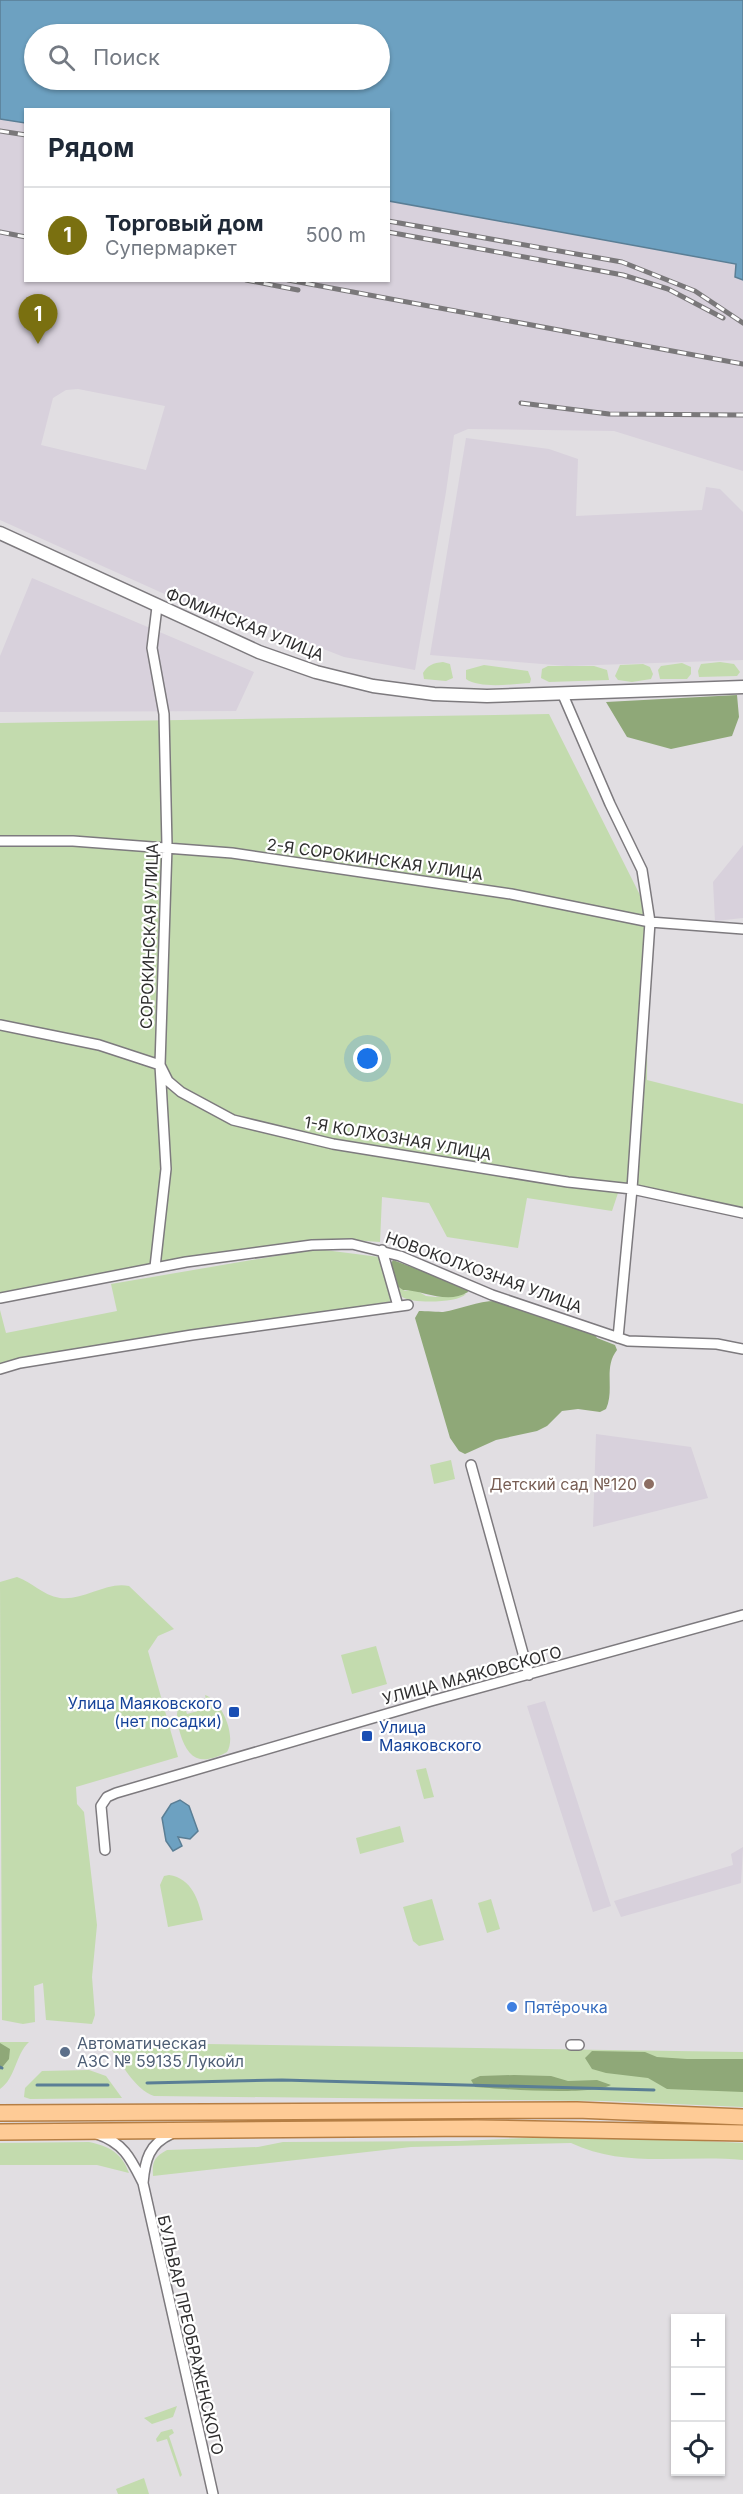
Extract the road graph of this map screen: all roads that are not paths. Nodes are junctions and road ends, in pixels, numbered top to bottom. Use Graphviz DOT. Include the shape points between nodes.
graph roads {
  1 [pos="0,533"];
  2 [pos="158,607"];
  3 [pos="743,687"];
  4 [pos="563,695"];
  5 [pos="0,841"];
  6 [pos="167,846"];
  7 [pos="650,922"];
  8 [pos="743,929"];
  9 [pos="0,1025"];
  10 [pos="160,1065"];
  11 [pos="632,1189"];
  12 [pos="743,1213"];
  13 [pos="382,1250"];
  14 [pos="155,1267"];
  15 [pos="0,1298"];
  16 [pos="618,1338"];
  17 [pos="743,1349"];
  18 [pos="0,1369"];
  19 [pos="471,1465"];
  20 [pos="743,1615"];
  21 [pos="529,1675"];
  22 [pos="105,1850"];
  23 [pos="0,2113"];
  24 [pos="743,2117"];
  25 [pos="191,2129"];
  26 [pos="0,2132"];
  27 [pos="77,2132"];
  28 [pos="743,2133"];
  29 [pos="143,2182"];
  30 [pos="213,2494"];
  1 -- 2 [label="street, ФОМИНСКАЯ УЛИЦА"];
  2 -- 4 [label="street, ФОМИНСКАЯ УЛИЦА" via="288,663 373,686 434,694"];
  2 -- 6 [label="street, СОРОКИНСКАЯ УЛИЦА" via="152,648 164,714"];
  3 -- 4 [label="street, ФОМИНСКАЯ УЛИЦА"];
  4 -- 7 [label="street" via="642,870"];
  5 -- 6 [label="street, 2-Я СОРОКИНСКАЯ УЛИЦА"];
  6 -- 7 [label="street, 2-Я СОРОКИНСКАЯ УЛИЦА" via="511,894"];
  6 -- 10 [label="street, СОРОКИНСКАЯ УЛИЦА"];
  7 -- 8 [label="street, 2-Я СОРОКИНСКАЯ УЛИЦА"];
  7 -- 11 [label="street"];
  9 -- 10 [label="street" via="99,1044"];
  10 -- 11 [label="street, 1-Я КОЛХОЗНАЯ УЛИЦА" via="168,1081 181,1092 233,1120 333,1144"];
  10 -- 14 [label="street, СОРОКИНСКАЯ УЛИЦА" via="166,1169"];
  11 -- 12 [label="street, 1-Я КОЛХОЗНАЯ УЛИЦА"];
  11 -- 16 [label="street"];
  13 -- 14 [label="street, НОВОКОЛХОЗНАЯ УЛИЦА" via="326,1244"];
  13 -- 16 [label="street, НОВОКОЛХОЗНАЯ УЛИЦА" via="422,1263 492,1295"];
  13 -- 18 [label="street" via="403,1306 192,1335"];
  14 -- 15 [label="street, НОВОКОЛХОЗНАЯ УЛИЦА"];
  16 -- 17 [label="street, НОВОКОЛХОЗНАЯ УЛИЦА"];
  19 -- 21 [label="street"];
  20 -- 21 [label="street, УЛИЦА МАЯКОВСКОГО"];
  21 -- 22 [label="street, УЛИЦА МАЯКОВСКОГО" via="107,1797 101,1810"];
  23 -- 24 [label="main road" via="577,2110"];
  25 -- 27 [label="main road"];
  25 -- 28 [label="main road" via="477,2128"];
  25 -- 29 [label="street" via="170,2134 154,2145 146,2161"];
  26 -- 27 [label="main road"];
  27 -- 29 [label="street" via="105,2137 122,2146"];
  29 -- 30 [label="street, БУЛЬВАР ПРЕОБРАЖЕНСКОГО"];
}
